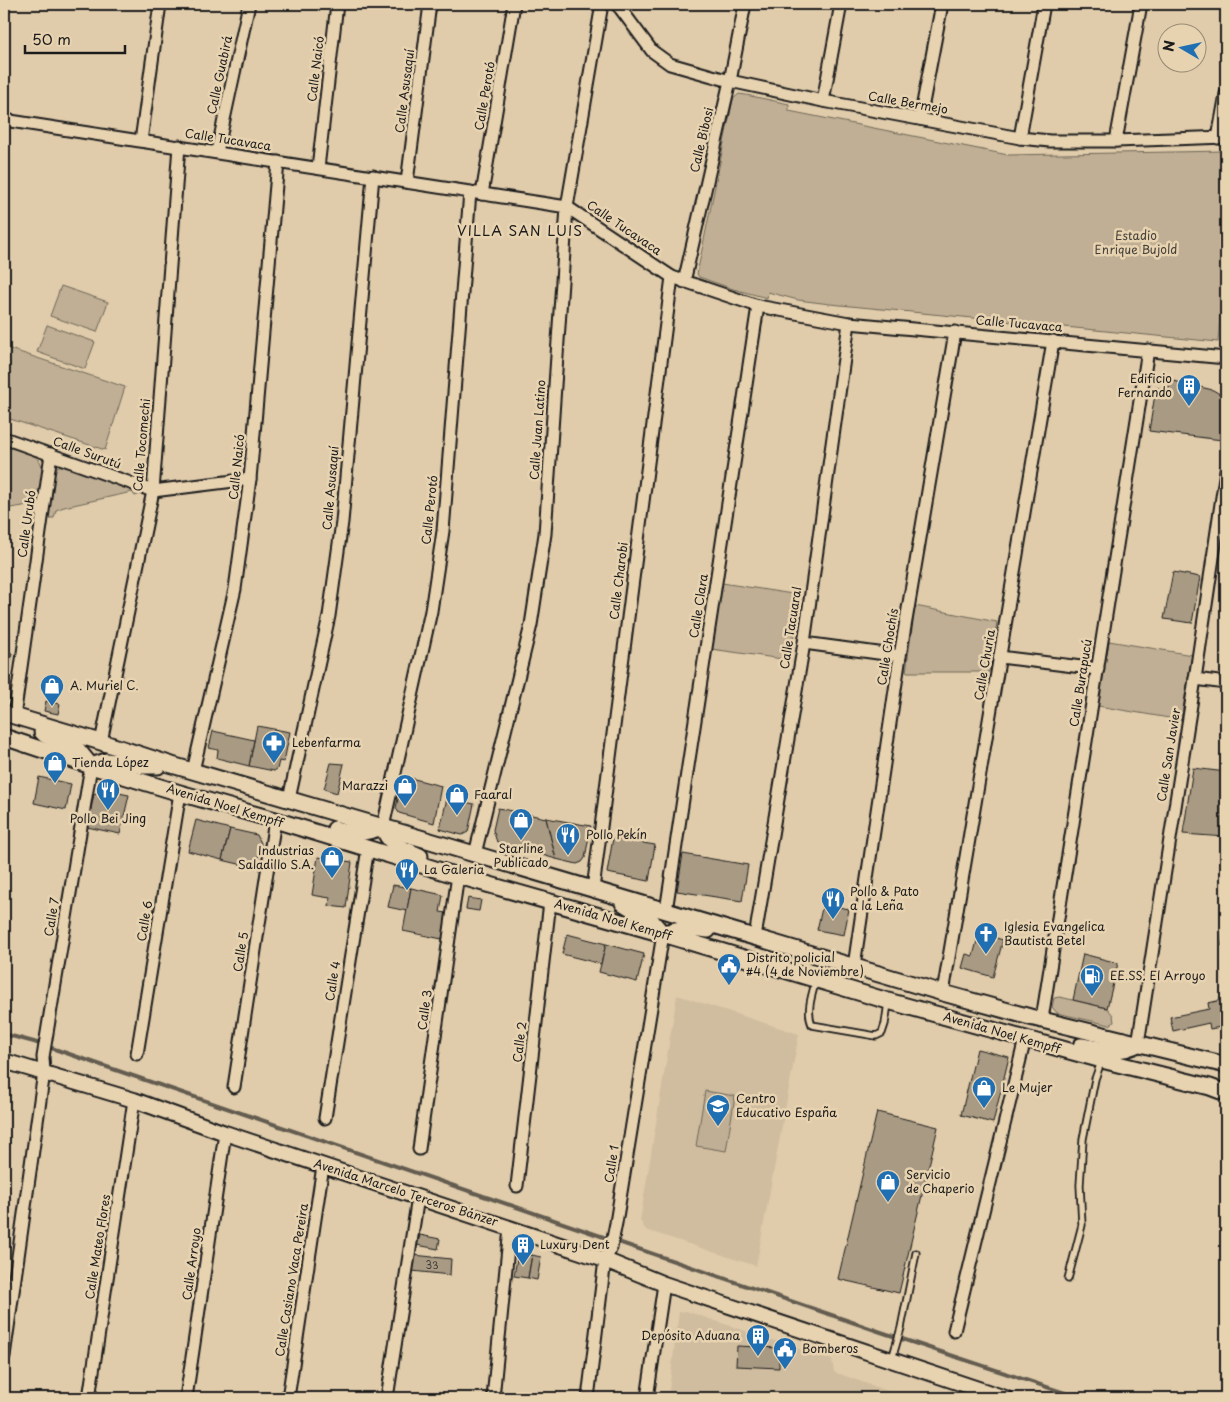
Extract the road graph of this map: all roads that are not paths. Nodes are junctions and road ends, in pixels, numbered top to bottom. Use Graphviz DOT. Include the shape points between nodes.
graph roads {
  1 [pos="160,4"];
  2 [pos="249,4"];
  3 [pos="337,4"];
  4 [pos="430,4"];
  5 [pos="514,4"];
  6 [pos="602,4"];
  7 [pos="616,4"];
  8 [pos="745,4"];
  9 [pos="841,4"];
  10 [pos="942,4"];
  11 [pos="1044,4"];
  12 [pos="1141,4"];
  13 [pos="730,81"];
  14 [pos="1226,94"];
  15 [pos="823,101"];
  16 [pos="920,119"];
  17 [pos="4,120"];
  18 [pos="1020,138"];
  19 [pos="1222,138"];
  20 [pos="141,141"];
  21 [pos="1116,141"];
  22 [pos="178,146"];
  23 [pos="217,152"];
  24 [pos="278,162"];
  25 [pos="318,168"];
  26 [pos="373,176"];
  27 [pos="408,182"];
  28 [pos="470,192"];
  29 [pos="482,194"];
  30 [pos="567,207"];
  31 [pos="672,277"];
  32 [pos="684,282"];
  33 [pos="758,306"];
  34 [pos="849,323"];
  35 [pos="955,332"];
  36 [pos="1052,341"];
  37 [pos="1148,350"];
  38 [pos="1226,358"];
  39 [pos="4,438"];
  40 [pos="51,454"];
  41 [pos="1226,470"];
  42 [pos="250,479"];
  43 [pos="153,491"];
  44 [pos="804,643"];
  45 [pos="900,656"];
  46 [pos="1000,657"];
  47 [pos="1098,669"];
  48 [pos="1195,679"];
  49 [pos="1226,683"];
  50 [pos="9,715"];
  51 [pos="35,723"];
  52 [pos="4,737"];
  53 [pos="101,742"];
  54 [pos="172,765"];
  55 [pos="91,766"];
  56 [pos="193,771"];
  57 [pos="180,793"];
  58 [pos="289,799"];
  59 [pos="275,820"];
  60 [pos="290,826"];
  61 [pos="383,826"];
  62 [pos="368,848"];
  63 [pos="475,854"];
  64 [pos="453,874"];
  65 [pos="597,890"];
  66 [pos="550,902"];
  67 [pos="666,911"];
  68 [pos="663,934"];
  69 [pos="749,935"];
  70 [pos="854,966"];
  71 [pos="816,980"];
  72 [pos="943,993"];
  73 [pos="888,1001"];
  74 [pos="1036,1018"];
  75 [pos="965,1022"];
  76 [pos="1025,1039"];
  77 [pos="1138,1044"];
  78 [pos="1054,1047"];
  79 [pos="137,1054"];
  80 [pos="1102,1060"];
  81 [pos="4,1061"];
  82 [pos="1226,1065"];
  83 [pos="44,1072"];
  84 [pos="234,1087"];
  85 [pos="1226,1093"];
  86 [pos="134,1100"];
  87 [pos="325,1118"];
  88 [pos="225,1133"];
  89 [pos="419,1149"];
  90 [pos="323,1166"];
  91 [pos="517,1186"];
  92 [pos="418,1197"];
  93 [pos="510,1228"];
  94 [pos="916,1253"];
  95 [pos="608,1254"];
  96 [pos="1068,1279"];
  97 [pos="664,1284"];
  98 [pos="954,1331"];
  99 [pos="894,1354"];
  100 [pos="4,1356"];
  101 [pos="89,1398"];
  102 [pos="186,1398"];
  103 [pos="288,1398"];
  104 [pos="387,1398"];
  105 [pos="493,1398"];
  106 [pos="588,1398"];
  107 [pos="647,1398"];
  108 [pos="1005,1398"];
  1 -- 20 [label="street"];
  2 -- 23 [label="street, Calle Guabirá"];
  3 -- 25 [label="street, Calle Naicó"];
  4 -- 27 [label="street, Calle Asusaquí"];
  5 -- 29 [label="street, Calle Perotó"];
  6 -- 30 [label="street, Calle Juan Latino"];
  7 -- 13 [label="street, Calle Bermejo" via="652,51 670,64"];
  8 -- 13 [label="street, Calle Bibosi"];
  9 -- 15 [label="street"];
  10 -- 16 [label="street"];
  11 -- 18 [label="street"];
  12 -- 21 [label="street"];
  13 -- 15 [label="street, Calle Bermejo"];
  13 -- 32 [label="street, Calle Bibosi"];
  14 -- 19 [label="street"];
  15 -- 16 [label="street, Calle Bermejo"];
  16 -- 18 [label="street, Calle Bermejo"];
  17 -- 20 [label="street, Calle Tucavaca"];
  18 -- 21 [label="street, Calle Bermejo" via="1050,142"];
  19 -- 21 [label="street, Calle Bermejo"];
  20 -- 22 [label="street, Calle Tucavaca"];
  22 -- 23 [label="street, Calle Tucavaca"];
  22 -- 43 [label="street, Calle Tocomechi"];
  23 -- 24 [label="street, Calle Tucavaca"];
  24 -- 25 [label="street, Calle Tucavaca"];
  24 -- 42 [label="street, Calle Naicó"];
  25 -- 26 [label="street, Calle Tucavaca"];
  26 -- 27 [label="street, Calle Tucavaca"];
  26 -- 58 [label="street, Calle Asusaquí" via="342,522 330,616"];
  27 -- 28 [label="street, Calle Tucavaca"];
  28 -- 29 [label="street, Calle Tucavaca"];
  28 -- 61 [label="street, Calle Perotó" via="443,531 431,611"];
  29 -- 30 [label="street, Calle Tucavaca"];
  30 -- 31 [label="street, Calle Tucavaca"];
  30 -- 63 [label="street, Calle Juan Latino" via="545,534 531,625"];
  31 -- 32 [label="street, Calle Tucavaca"];
  31 -- 65 [label="street, Calle Charobi"];
  32 -- 33 [label="street, Calle Tucavaca"];
  33 -- 34 [label="street, Calle Tucavaca"];
  33 -- 67 [label="street, Calle Clara"];
  34 -- 35 [label="street, Calle Tucavaca"];
  34 -- 44 [label="street, Calle Tacuaral"];
  35 -- 36 [label="street, Calle Tucavaca"];
  35 -- 45 [label="street, Calle Chochís"];
  36 -- 37 [label="street, Calle Tucavaca"];
  36 -- 46 [label="street, Calle Churia"];
  37 -- 38 [label="street, Calle Tucavaca"];
  37 -- 47 [label="street, Calle Burapucú"];
  39 -- 40 [label="street, Calle Surutú"];
  40 -- 43 [label="street, Calle Surutú"];
  40 -- 50 [label="street, Calle Urubó"];
  41 -- 48 [label="street, Calle San Javier"];
  42 -- 43 [label="street, Calle Surutú"];
  42 -- 56 [label="street, Calle Naicó" via="235,589"];
  43 -- 53 [label="street, Calle Tocomechi"];
  44 -- 45 [label="street"];
  44 -- 69 [label="street, Calle Tacuaral"];
  45 -- 70 [label="street, Calle Chochís"];
  46 -- 47 [label="street"];
  46 -- 72 [label="street, Calle Churia"];
  47 -- 74 [label="street, Calle Burapucú"];
  48 -- 49 [label="street"];
  48 -- 77 [label="street, Calle San Javier"];
  50 -- 51 [label="main road, Avenida Noel Kempff"];
  51 -- 53 [label="main road, Avenida Noel Kempff"];
  51 -- 55 [label="main road" via="45,735 78,750"];
  52 -- 55 [label="main road, Avenida Noel Kempff"];
  53 -- 54 [label="main road, Avenida Noel Kempff"];
  54 -- 55 [label="main road" via="145,766 106,761"];
  54 -- 56 [label="main road, Avenida Noel Kempff"];
  55 -- 57 [label="main road, Avenida Noel Kempff"];
  55 -- 83 [label="street, Calle 7" via="43,1056"];
  56 -- 58 [label="main road, Avenida Noel Kempff"];
  57 -- 59 [label="main road, Avenida Noel Kempff"];
  57 -- 79 [label="street, Calle 6"];
  58 -- 61 [label="main road, Avenida Noel Kempff"];
  59 -- 60 [label="main road, Avenida Noel Kempff"];
  59 -- 84 [label="street, Calle 5"];
  60 -- 61 [label="main road" via="305,821 354,833"];
  60 -- 62 [label="main road, Avenida Noel Kempff"];
  61 -- 63 [label="main road, Avenida Noel Kempff"];
  61 -- 64 [label="main road" via="386,836 395,845"];
  62 -- 64 [label="main road, Avenida Noel Kempff"];
  62 -- 87 [label="street, Calle 4"];
  63 -- 65 [label="main road, Avenida Noel Kempff"];
  64 -- 66 [label="main road, Avenida Noel Kempff"];
  64 -- 89 [label="street, Calle 3"];
  65 -- 67 [label="main road, Avenida Noel Kempff"];
  65 -- 68 [label="main road" via="651,920"];
  66 -- 68 [label="main road, Avenida Noel Kempff"];
  66 -- 91 [label="street, Calle 2"];
  67 -- 69 [label="main road, Avenida Noel Kempff"];
  68 -- 69 [label="main road" via="692,928"];
  68 -- 71 [label="main road, Avenida Noel Kempff"];
  68 -- 95 [label="street, Calle 1" via="616,1223"];
  69 -- 70 [label="main road, Avenida Noel Kempff"];
  70 -- 72 [label="main road, Avenida Noel Kempff"];
  71 -- 73 [label="main road, Avenida Noel Kempff"];
  71 -- 73 [label="lane" via="810,1002 812,1025 876,1036 882,1033"];
  72 -- 73 [label="main road" via="942,1000 932,1006"];
  72 -- 74 [label="main road, Avenida Noel Kempff"];
  73 -- 75 [label="main road, Avenida Noel Kempff"];
  74 -- 75 [label="main road" via="974,1011 969,1012"];
  74 -- 77 [label="main road, Avenida Noel Kempff"];
  75 -- 76 [label="main road, Avenida Noel Kempff"];
  76 -- 78 [label="main road, Avenida Noel Kempff"];
  76 -- 98 [label="street"];
  77 -- 78 [label="main road" via="1116,1051 1080,1046"];
  77 -- 82 [label="main road, Avenida Noel Kempff"];
  78 -- 80 [label="main road, Avenida Noel Kempff"];
  80 -- 85 [label="main road, Avenida Noel Kempff"];
  80 -- 96 [label="lane" via="1083,1139 1082,1225"];
  81 -- 83 [label="street, Avenida Marcelo Terceros Bánzer"];
  83 -- 86 [label="street, Avenida Marcelo Terceros Bánzer"];
  83 -- 100 [label="street, Calle 7"];
  86 -- 88 [label="street, Avenida Marcelo Terceros Bánzer"];
  86 -- 101 [label="street, Calle Mateo Flores"];
  88 -- 90 [label="street, Avenida Marcelo Terceros Bánzer"];
  88 -- 102 [label="street, Calle Arroyo"];
  90 -- 92 [label="street, Avenida Marcelo Terceros Bánzer"];
  90 -- 103 [label="street, Calle Casiano Vaca Pereira"];
  92 -- 93 [label="street, Avenida Marcelo Terceros Bánzer"];
  92 -- 104 [label="street"];
  93 -- 95 [label="street, Avenida Marcelo Terceros Bánzer"];
  93 -- 105 [label="street"];
  94 -- 99 [label="lane"];
  95 -- 97 [label="street, Avenida Marcelo Terceros Bánzer"];
  95 -- 106 [label="street, Calle 1"];
  97 -- 99 [label="street, Avenida Marcelo Terceros Bánzer"];
  97 -- 107 [label="street"];
  99 -- 108 [label="street, Avenida Marcelo Terceros Bánzer"];
}
